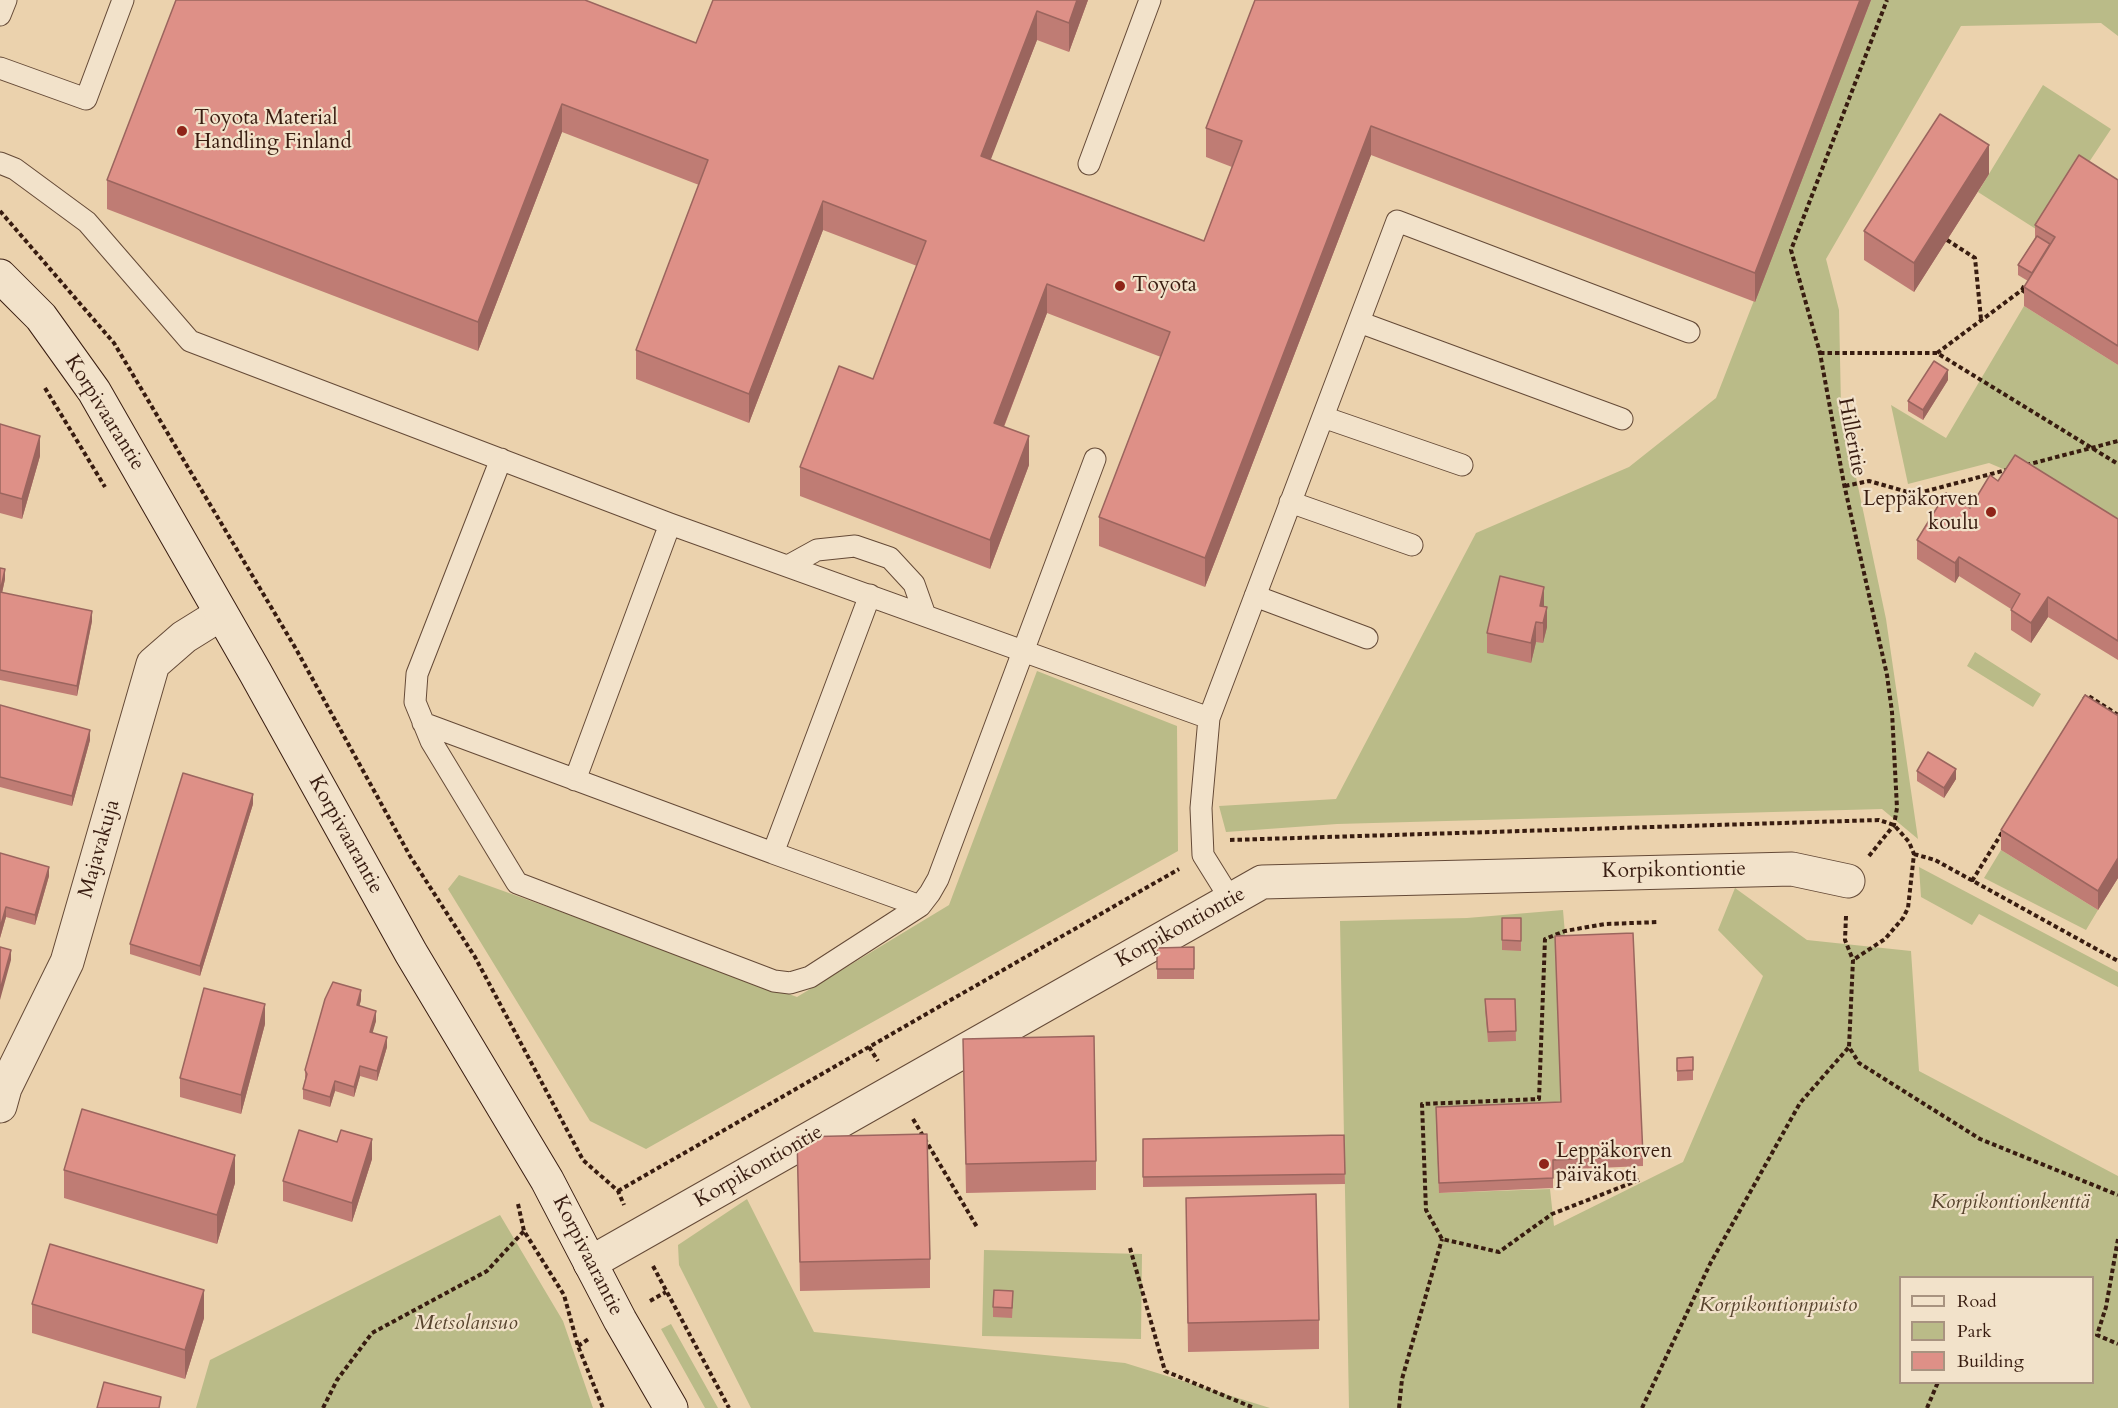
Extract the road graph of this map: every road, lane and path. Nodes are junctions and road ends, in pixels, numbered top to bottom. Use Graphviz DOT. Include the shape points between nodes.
graph roads {
  1 [pos="6,0"];
  2 [pos="123,0"];
  3 [pos="1150,0"];
  4 [pos="1887,0"];
  5 [pos="0,15"];
  6 [pos="0,68"];
  7 [pos="0,163"];
  8 [pos="1089,164"];
  9 [pos="0,211"];
  10 [pos="1947,240"];
  11 [pos="0,276"];
  12 [pos="2025,284"];
  13 [pos="2022,290"];
  14 [pos="2030,295"];
  15 [pos="1981,320"];
  16 [pos="1359,322"];
  17 [pos="1689,332"];
  18 [pos="1820,353"];
  19 [pos="1937,353"];
  20 [pos="1323,417"];
  21 [pos="1622,419"];
  22 [pos="2118,441"];
  23 [pos="2091,448"];
  24 [pos="501,459"];
  25 [pos="1095,459"];
  26 [pos="2118,464"];
  27 [pos="1462,465"];
  28 [pos="1845,486"];
  29 [pos="1290,502"];
  30 [pos="670,524"];
  31 [pos="1412,545"];
  32 [pos="788,566"];
  33 [pos="870,596"];
  34 [pos="1255,597"];
  35 [pos="221,614"];
  36 [pos="925,615"];
  37 [pos="1367,638"];
  38 [pos="1021,650"];
  39 [pos="2082,703"];
  40 [pos="2118,715"];
  41 [pos="1209,718"];
  42 [pos="423,723"];
  43 [pos="575,780"];
  44 [pos="2009,821"];
  45 [pos="1894,825"];
  46 [pos="773,853"];
  47 [pos="1914,854"];
  48 [pos="1203,855"];
  49 [pos="1848,881"];
  50 [pos="1972,881"];
  51 [pos="1231,900"];
  52 [pos="920,906"];
  53 [pos="1659,922"];
  54 [pos="1853,960"];
  55 [pos="2118,961"];
  56 [pos="869,1047"];
  57 [pos="1849,1047"];
  58 [pos="895,1090"];
  59 [pos="0,1106"];
  60 [pos="1639,1180"];
  61 [pos="618,1191"];
  62 [pos="2118,1195"];
  63 [pos="977,1227"];
  64 [pos="524,1231"];
  65 [pos="638,1236"];
  66 [pos="1443,1239"];
  67 [pos="2118,1239"];
  68 [pos="1130,1248"];
  69 [pos="590,1263"];
  70 [pos="2095,1334"];
  71 [pos="2118,1344"];
  72 [pos="1938,1384"];
  73 [pos="323,1408"];
  74 [pos="671,1408"];
  75 [pos="729,1408"];
  76 [pos="1254,1408"];
  77 [pos="1399,1408"];
  78 [pos="1642,1408"];
  79 [pos="1927,1408"];
  1 -- 5 [label="lane"];
  2 -- 6 [label="lane" via="86,99"];
  3 -- 8 [label="lane"];
  4 -- 18 [label="path, Hilleritie" via="1791,250"];
  7 -- 24 [label="lane" via="15,169 87,222 190,341"];
  9 -- 61 [label="path" via="114,343 296,649 410,856 475,957 583,1160"];
  10 -- 15 [label="path" via="1975,258"];
  11 -- 35 [label="street, Korpivaarantie" via="41,317 94,392"];
  12 -- 13 [label="path"];
  13 -- 14 [label="path"];
  13 -- 15 [label="path"];
  15 -- 19 [label="path"];
  16 -- 17 [label="lane" via="1397,221"];
  16 -- 20 [label="lane"];
  16 -- 21 [label="lane"];
  18 -- 19 [label="path"];
  18 -- 28 [label="path, Hilleritie"];
  19 -- 23 [label="path"];
  20 -- 27 [label="lane"];
  20 -- 29 [label="lane"];
  22 -- 23 [label="path"];
  23 -- 26 [label="path"];
  23 -- 28 [label="path" via="1915,494 1869,482"];
  24 -- 30 [label="lane"];
  24 -- 42 [label="lane" via="417,674 415,702"];
  25 -- 38 [label="lane"];
  28 -- 45 [label="path, Hilleritie" via="1889,684 1897,808"];
  29 -- 31 [label="lane"];
  29 -- 34 [label="lane"];
  30 -- 32 [label="lane"];
  30 -- 43 [label="lane"];
  32 -- 33 [label="lane"];
  32 -- 36 [label="lane" via="817,549 855,546 890,558 914,584"];
  33 -- 36 [label="lane"];
  33 -- 46 [label="lane"];
  34 -- 37 [label="lane"];
  34 -- 41 [label="lane"];
  35 -- 59 [label="street, Majavakuja" via="184,637 153,664 67,962 5,1088"];
  35 -- 69 [label="street, Korpivaarantie" via="411,954 547,1180"];
  36 -- 38 [label="lane"];
  38 -- 41 [label="lane"];
  38 -- 52 [label="lane" via="938,879"];
  39 -- 40 [label="path" via="2086,695"];
  41 -- 48 [label="lane" via="1201,808"];
  42 -- 43 [label="lane"];
  42 -- 52 [label="lane" via="517,883 774,981 810,977"];
  43 -- 46 [label="lane"];
  44 -- 50 [label="path"];
  45 -- 47 [label="path"];
  45 -- 48 [label="path" via="1861,819 1234,837"];
  45 -- 49 [label="path"];
  46 -- 52 [label="lane"];
  47 -- 50 [label="path" via="1935,860"];
  47 -- 54 [label="path" via="1904,918 1885,939"];
  48 -- 51 [label="lane"];
  48 -- 56 [label="path"];
  49 -- 51 [label="street, Korpikontiontie" via="1792,869 1262,882"];
  49 -- 54 [label="path" via="1845,940"];
  50 -- 55 [label="path"];
  51 -- 58 [label="street, Korpikontiontie"];
  53 -- 66 [label="path" via="1605,924 1545,939 1539,1099 1422,1104 1426,1210"];
  54 -- 57 [label="path"];
  56 -- 58 [label="path"];
  56 -- 61 [label="path"];
  57 -- 62 [label="path" via="1859,1063 1980,1139"];
  57 -- 78 [label="path" via="1800,1103 1710,1264"];
  58 -- 63 [label="path"];
  58 -- 65 [label="street, Korpikontiontie"];
  60 -- 66 [label="path" via="1552,1215 1500,1252"];
  61 -- 65 [label="path"];
  64 -- 73 [label="path" via="487,1271 372,1333 337,1380"];
  65 -- 69 [label="street, Korpikontiontie"];
  65 -- 75 [label="path"];
  66 -- 77 [label="path" via="1402,1379"];
  67 -- 70 [label="path" via="2106,1307"];
  68 -- 76 [label="path" via="1165,1371"];
  69 -- 74 [label="street, Korpivaarantie"];
  70 -- 71 [label="path"];
  72 -- 79 [label="path"];
}
